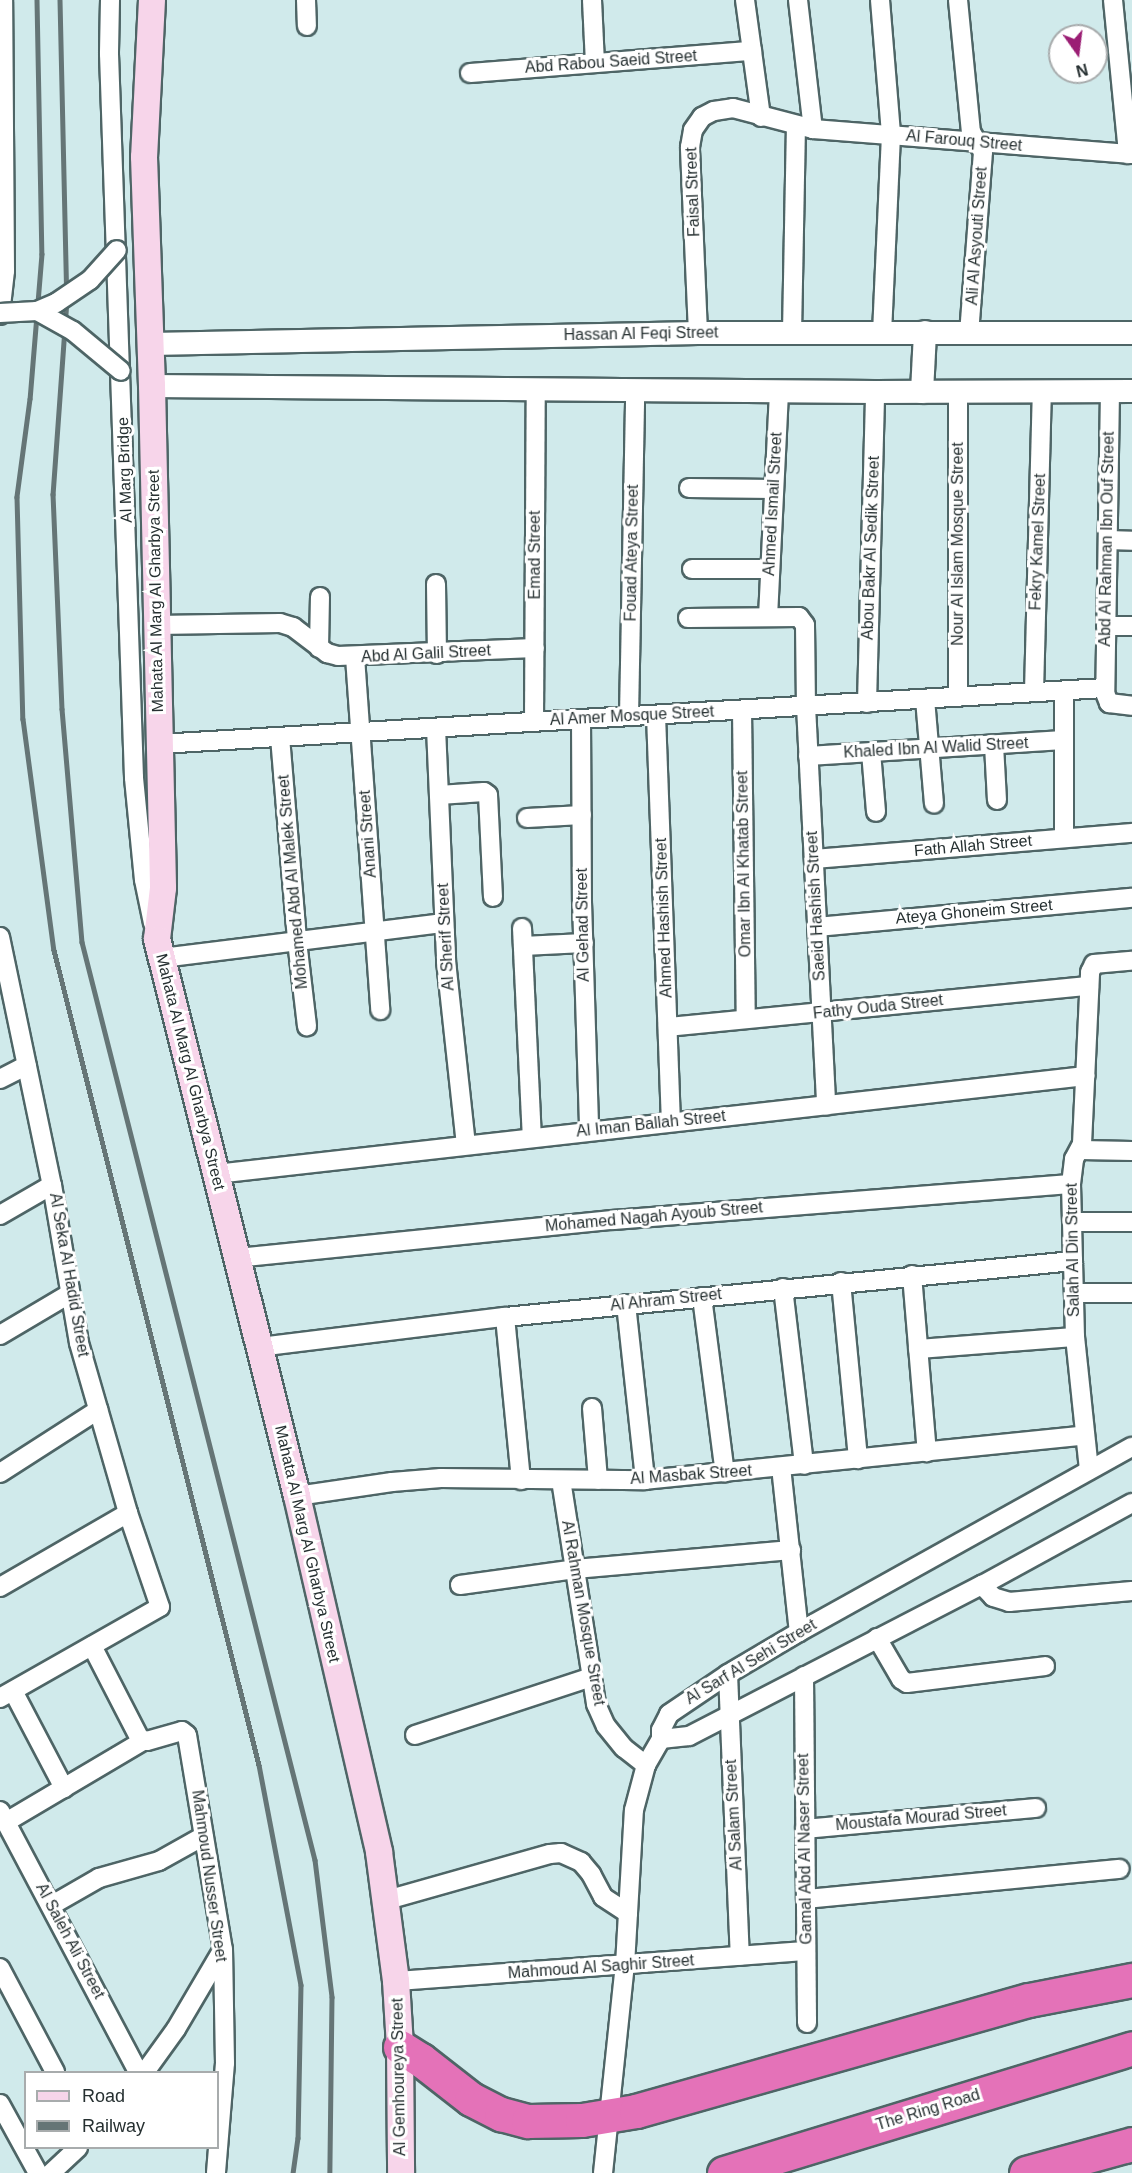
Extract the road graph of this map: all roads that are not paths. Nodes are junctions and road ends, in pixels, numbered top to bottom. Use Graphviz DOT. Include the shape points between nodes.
graph roads {
  1 [pos="110,0"];
  2 [pos="152,0"];
  3 [pos="306,0"];
  4 [pos="592,0"];
  5 [pos="746,0"];
  6 [pos="798,0"];
  7 [pos="880,0"];
  8 [pos="958,0"];
  9 [pos="1113,0"];
  10 [pos="2,1"];
  11 [pos="307,26"];
  12 [pos="752,51"];
  13 [pos="595,63"];
  14 [pos="470,73"];
  15 [pos="761,117"];
  16 [pos="805,127"];
  17 [pos="891,135"];
  18 [pos="978,142"];
  19 [pos="1130,154"];
  20 [pos="117,250"];
  21 [pos="2,294"];
  22 [pos="37,311"];
  23 [pos="0,314"];
  24 [pos="882,332"];
  25 [pos="925,332"];
  26 [pos="969,332"];
  27 [pos="698,333"];
  28 [pos="792,333"];
  29 [pos="1132,333"];
  30 [pos="151,345"];
  31 [pos="121,371"];
  32 [pos="152,386"];
  33 [pos="536,389"];
  34 [pos="634,390"];
  35 [pos="1042,391"];
  36 [pos="1121,391"];
  37 [pos="779,392"];
  38 [pos="875,392"];
  39 [pos="922,392"];
  40 [pos="957,392"];
  41 [pos="690,488"];
  42 [pos="774,489"];
  43 [pos="1108,540"];
  44 [pos="1132,541"];
  45 [pos="692,569"];
  46 [pos="770,569"];
  47 [pos="436,584"];
  48 [pos="320,597"];
  49 [pos="768,617"];
  50 [pos="688,618"];
  51 [pos="157,625"];
  52 [pos="1106,626"];
  53 [pos="1132,626"];
  54 [pos="319,648"];
  55 [pos="535,648"];
  56 [pos="437,654"];
  57 [pos="355,657"];
  58 [pos="1104,688"];
  59 [pos="1064,691"];
  60 [pos="1034,692"];
  61 [pos="958,697"];
  62 [pos="925,699"];
  63 [pos="867,703"];
  64 [pos="806,706"];
  65 [pos="1132,706"];
  66 [pos="742,710"];
  67 [pos="656,715"];
  68 [pos="629,716"];
  69 [pos="581,719"];
  70 [pos="534,722"];
  71 [pos="436,728"];
  72 [pos="361,732"];
  73 [pos="280,737"];
  74 [pos="1064,740"];
  75 [pos="159,744"];
  76 [pos="994,745"];
  77 [pos="929,749"];
  78 [pos="872,752"];
  79 [pos="808,756"];
  80 [pos="439,795"];
  81 [pos="997,800"];
  82 [pos="934,804"];
  83 [pos="876,812"];
  84 [pos="582,814"];
  85 [pos="527,818"];
  86 [pos="1132,833"];
  87 [pos="1064,838"];
  88 [pos="814,859"];
  89 [pos="493,897"];
  90 [pos="1132,898"];
  91 [pos="444,922"];
  92 [pos="817,927"];
  93 [pos="375,931"];
  94 [pos="0,937"];
  95 [pos="297,941"];
  96 [pos="584,943"];
  97 [pos="159,948"];
  98 [pos="1132,961"];
  99 [pos="5,985"];
  100 [pos="1089,986"];
  101 [pos="381,1010"];
  102 [pos="821,1012"];
  103 [pos="746,1019"];
  104 [pos="307,1026"];
  105 [pos="668,1027"];
  106 [pos="27,1065"];
  107 [pos="1085,1076"];
  108 [pos="0,1079"];
  109 [pos="826,1105"];
  110 [pos="671,1120"];
  111 [pos="590,1130"];
  112 [pos="532,1137"];
  113 [pos="466,1145"];
  114 [pos="1081,1150"];
  115 [pos="1132,1151"];
  116 [pos="216,1174"];
  117 [pos="1071,1184"];
  118 [pos="52,1185"];
  119 [pos="0,1215"];
  120 [pos="1072,1222"];
  121 [pos="1132,1222"];
  122 [pos="237,1258"];
  123 [pos="1073,1261"];
  124 [pos="912,1275"];
  125 [pos="841,1282"];
  126 [pos="783,1288"];
  127 [pos="1074,1293"];
  128 [pos="1132,1293"];
  129 [pos="69,1294"];
  130 [pos="702,1297"];
  131 [pos="626,1304"];
  132 [pos="505,1317"];
  133 [pos="0,1335"];
  134 [pos="1075,1337"];
  135 [pos="260,1347"];
  136 [pos="918,1349"];
  137 [pos="592,1408"];
  138 [pos="98,1410"];
  139 [pos="1085,1435"];
  140 [pos="1132,1447"];
  141 [pos="927,1452"];
  142 [pos="858,1459"];
  143 [pos="804,1465"];
  144 [pos="782,1467"];
  145 [pos="1089,1470"];
  146 [pos="0,1473"];
  147 [pos="726,1473"];
  148 [pos="521,1480"];
  149 [pos="561,1480"];
  150 [pos="598,1480"];
  151 [pos="645,1480"];
  152 [pos="297,1496"];
  153 [pos="1132,1503"];
  154 [pos="128,1513"];
  155 [pos="791,1550"];
  156 [pos="575,1569"];
  157 [pos="460,1585"];
  158 [pos="982,1586"];
  159 [pos="0,1587"];
  160 [pos="1132,1590"];
  161 [pos="799,1632"];
  162 [pos="877,1638"];
  163 [pos="92,1646"];
  164 [pos="1044,1666"];
  165 [pos="728,1674"];
  166 [pos="804,1676"];
  167 [pos="591,1677"];
  168 [pos="6,1695"];
  169 [pos="729,1716"];
  170 [pos="415,1735"];
  171 [pos="661,1739"];
  172 [pos="143,1741"];
  173 [pos="646,1765"];
  174 [pos="64,1788"];
  175 [pos="1036,1808"];
  176 [pos="3,1817"];
  177 [pos="805,1828"];
  178 [pos="204,1836"];
  179 [pos="1120,1869"];
  180 [pos="806,1899"];
  181 [pos="387,1900"];
  182 [pos="52,1905"];
  183 [pos="628,1913"];
  184 [pos="223,1949"];
  185 [pos="806,1951"];
  186 [pos="740,1956"];
  187 [pos="625,1965"];
  188 [pos="0,1968"];
  189 [pos="1132,1980"];
  190 [pos="396,1981"];
  191 [pos="807,2023"];
  192 [pos="400,2048"];
  193 [pos="1132,2048"];
  194 [pos="54,2071"];
  195 [pos="137,2071"];
  196 [pos="146,2071"];
  197 [pos="0,2104"];
  198 [pos="609,2117"];
  199 [pos="219,2136"];
  200 [pos="1132,2144"];
  201 [pos="24,2148"];
  202 [pos="25,2149"];
  203 [pos="77,2149"];
  204 [pos="218,2149"];
  205 [pos="38,2173"];
  206 [pos="51,2173"];
  207 [pos="216,2173"];
  208 [pos="401,2173"];
  209 [pos="603,2173"];
  210 [pos="724,2173"];
  211 [pos="1026,2173"];
  1 -- 20 [label="street, Al Marg Bridge"];
  2 -- 30 [label="main road, Mahata Al Marg Al Gharbya Street" via="144,157"];
  3 -- 11 [label="street"];
  4 -- 13 [label="street"];
  5 -- 12 [label="street"];
  6 -- 16 [label="street"];
  7 -- 17 [label="street"];
  8 -- 18 [label="street, Ali Al Asyouti Street" via="970,132"];
  9 -- 19 [label="street"];
  10 -- 21 [label="street"];
  12 -- 13 [label="street, Abd Rabou Saeid Street"];
  12 -- 15 [label="street"];
  13 -- 14 [label="street, Abd Rabou Saeid Street"];
  15 -- 16 [label="street, Faisal Street"];
  15 -- 27 [label="street, Faisal Street" via="733,108 714,111 702,117 693,130 690,147"];
  16 -- 17 [label="street, Al Farouq Street"];
  16 -- 28 [label="street"];
  17 -- 18 [label="street, Al Farouq Street"];
  17 -- 24 [label="street"];
  18 -- 19 [label="street, Al Farouq Street"];
  18 -- 26 [label="street, Ali Al Asyouti Street" via="983,152"];
  20 -- 22 [label="street, bridge" via="90,280"];
  20 -- 31 [label="street, Al Marg Bridge"];
  21 -- 23 [label="street"];
  22 -- 23 [label="street, bridge"];
  22 -- 31 [label="street, bridge" via="73,331"];
  24 -- 25 [label="street, Hassan Al Feqi Street"];
  24 -- 28 [label="street, Hassan Al Feqi Street"];
  25 -- 26 [label="street, Hassan Al Feqi Street"];
  25 -- 39 [label="street"];
  26 -- 29 [label="street, Hassan Al Feqi Street"];
  27 -- 28 [label="street, Hassan Al Feqi Street"];
  27 -- 30 [label="street, Hassan Al Feqi Street"];
  30 -- 32 [label="main road, Mahata Al Marg Al Gharbya Street"];
  31 -- 97 [label="street, Al Marg Bridge" via="134,778 144,880"];
  32 -- 33 [label="street"];
  32 -- 51 [label="main road, Mahata Al Marg Al Gharbya Street"];
  33 -- 34 [label="street"];
  33 -- 55 [label="street, Emad Street"];
  34 -- 37 [label="street"];
  34 -- 68 [label="street, Fouad Ateya Street"];
  35 -- 36 [label="street"];
  35 -- 40 [label="street"];
  35 -- 60 [label="street, Fekry Kamel Street"];
  36 -- 43 [label="street, Abd Al Rahman Ibn Ouf Street"];
  37 -- 38 [label="street"];
  37 -- 42 [label="street, Ahmed Ismail Street"];
  38 -- 39 [label="street"];
  38 -- 63 [label="street, Abou Bakr Al Sedik Street"];
  39 -- 40 [label="street"];
  40 -- 61 [label="street, Nour Al Islam Mosque Street"];
  41 -- 42 [label="street"];
  42 -- 46 [label="street, Ahmed Ismail Street"];
  43 -- 44 [label="street"];
  43 -- 52 [label="street, Abd Al Rahman Ibn Ouf Street"];
  45 -- 46 [label="street"];
  46 -- 49 [label="street, Ahmed Ismail Street"];
  47 -- 56 [label="street"];
  48 -- 54 [label="street"];
  49 -- 50 [label="street"];
  49 -- 64 [label="street, Saeid Hashish Street" via="803,619"];
  51 -- 54 [label="street" via="280,623 293,627"];
  51 -- 75 [label="main road, Mahata Al Marg Al Gharbya Street"];
  52 -- 53 [label="street"];
  52 -- 58 [label="street, Abd Al Rahman Ibn Ouf Street"];
  54 -- 57 [label="street, Abd Al Galil Street" via="338,656"];
  55 -- 56 [label="street, Abd Al Galil Street"];
  55 -- 70 [label="street, Emad Street"];
  56 -- 57 [label="street, Abd Al Galil Street"];
  57 -- 72 [label="street, Anani Street"];
  58 -- 59 [label="street, Al Amer Mosque Street"];
  58 -- 65 [label="street" via="1109,704"];
  59 -- 60 [label="street, Al Amer Mosque Street"];
  59 -- 74 [label="street"];
  60 -- 61 [label="street, Al Amer Mosque Street"];
  61 -- 62 [label="street, Al Amer Mosque Street"];
  62 -- 63 [label="street, Al Amer Mosque Street"];
  62 -- 77 [label="street"];
  63 -- 64 [label="street, Al Amer Mosque Street"];
  64 -- 66 [label="street, Al Amer Mosque Street"];
  64 -- 79 [label="street, Saeid Hashish Street"];
  66 -- 67 [label="street, Al Amer Mosque Street"];
  66 -- 103 [label="street, Omar Ibn Al Khatab Street"];
  67 -- 68 [label="street, Al Amer Mosque Street"];
  67 -- 105 [label="street, Ahmed Hashish Street"];
  68 -- 69 [label="street, Al Amer Mosque Street"];
  69 -- 70 [label="street, Al Amer Mosque Street"];
  69 -- 84 [label="street, Al Gehad Street"];
  70 -- 71 [label="street, Al Amer Mosque Street"];
  71 -- 72 [label="street, Al Amer Mosque Street"];
  71 -- 80 [label="street, Al Sherif Street"];
  72 -- 73 [label="street, Al Amer Mosque Street"];
  72 -- 93 [label="street, Anani Street"];
  73 -- 75 [label="street, Al Amer Mosque Street"];
  73 -- 95 [label="street, Mohamed Abd Al Malek Street"];
  74 -- 76 [label="street, Khaled Ibn Al Walid Street"];
  74 -- 87 [label="street"];
  75 -- 97 [label="main road, Mahata Al Marg Al Gharbya Street" via="163,888"];
  76 -- 77 [label="street, Khaled Ibn Al Walid Street"];
  76 -- 81 [label="street"];
  77 -- 78 [label="street, Khaled Ibn Al Walid Street"];
  77 -- 82 [label="street"];
  78 -- 79 [label="street, Khaled Ibn Al Walid Street"];
  78 -- 83 [label="street"];
  79 -- 88 [label="street, Saeid Hashish Street"];
  80 -- 89 [label="street" via="488,795"];
  80 -- 91 [label="street, Al Sherif Street"];
  84 -- 85 [label="street"];
  84 -- 96 [label="street, Al Gehad Street"];
  86 -- 87 [label="street, Fath Allah Street"];
  87 -- 88 [label="street, Fath Allah Street"];
  88 -- 92 [label="street, Saeid Hashish Street"];
  90 -- 92 [label="street, Ateya Ghoneim Street"];
  91 -- 93 [label="street"];
  91 -- 113 [label="street, Al Sherif Street"];
  92 -- 102 [label="street, Saeid Hashish Street"];
  93 -- 95 [label="street"];
  93 -- 101 [label="street, Anani Street"];
  94 -- 99 [label="street, Al Seka Al Hadid Street"];
  95 -- 97 [label="street"];
  95 -- 104 [label="street, Mohamed Abd Al Malek Street"];
  96 -- 111 [label="street, Al Gehad Street"];
  96 -- 112 [label="street" via="522,937"];
  97 -- 116 [label="main road, Mahata Al Marg Al Gharbya Street"];
  98 -- 100 [label="street, Salah Al Din Street" via="1094,964 1089,972"];
  99 -- 106 [label="street, Al Seka Al Hadid Street"];
  100 -- 102 [label="street, Fathy Ouda Street"];
  100 -- 107 [label="street, Salah Al Din Street"];
  102 -- 103 [label="street, Fathy Ouda Street"];
  102 -- 109 [label="street, Saeid Hashish Street"];
  103 -- 105 [label="street, Fathy Ouda Street"];
  105 -- 110 [label="street, Ahmed Hashish Street"];
  106 -- 108 [label="street"];
  106 -- 118 [label="street, Al Seka Al Hadid Street"];
  107 -- 109 [label="street, Al Iman Ballah Street"];
  107 -- 114 [label="street, Salah Al Din Street"];
  109 -- 110 [label="street, Al Iman Ballah Street"];
  110 -- 111 [label="street, Al Iman Ballah Street"];
  111 -- 112 [label="street, Al Iman Ballah Street"];
  112 -- 113 [label="street, Al Iman Ballah Street"];
  113 -- 116 [label="street, Al Iman Ballah Street"];
  114 -- 115 [label="street"];
  114 -- 117 [label="street, Salah Al Din Street" via="1074,1159"];
  116 -- 122 [label="main road, Mahata Al Marg Al Gharbya Street"];
  117 -- 120 [label="street, Salah Al Din Street"];
  117 -- 122 [label="street, Mohamed Nagah Ayoub Street" via="625,1219"];
  118 -- 119 [label="street"];
  118 -- 129 [label="street, Al Seka Al Hadid Street"];
  120 -- 121 [label="street"];
  120 -- 123 [label="street, Salah Al Din Street"];
  122 -- 135 [label="main road, Mahata Al Marg Al Gharbya Street"];
  123 -- 124 [label="street, Al Ahram Street"];
  123 -- 127 [label="street, Salah Al Din Street"];
  124 -- 125 [label="street, Al Ahram Street"];
  124 -- 136 [label="street"];
  125 -- 126 [label="street, Al Ahram Street"];
  125 -- 142 [label="street"];
  126 -- 130 [label="street, Al Ahram Street"];
  126 -- 143 [label="street"];
  127 -- 128 [label="street"];
  127 -- 134 [label="street, Salah Al Din Street"];
  129 -- 133 [label="street"];
  129 -- 138 [label="street, Al Seka Al Hadid Street"];
  130 -- 131 [label="street, Al Ahram Street"];
  130 -- 147 [label="street"];
  131 -- 132 [label="street, Al Ahram Street"];
  131 -- 151 [label="street"];
  132 -- 135 [label="street, Al Ahram Street"];
  132 -- 148 [label="street"];
  134 -- 136 [label="street"];
  134 -- 139 [label="street, Salah Al Din Street"];
  135 -- 152 [label="main road, Mahata Al Marg Al Gharbya Street"];
  136 -- 141 [label="street"];
  137 -- 150 [label="street"];
  138 -- 146 [label="street"];
  138 -- 154 [label="street, Al Seka Al Hadid Street"];
  139 -- 141 [label="street, Al Masbak Street"];
  139 -- 145 [label="street, Salah Al Din Street"];
  140 -- 145 [label="street, Al Sarf Al Sehi Street"];
  141 -- 142 [label="street, Al Masbak Street"];
  142 -- 143 [label="street, Al Masbak Street"];
  143 -- 144 [label="street, Al Masbak Street"];
  144 -- 147 [label="street, Al Masbak Street"];
  144 -- 155 [label="street"];
  145 -- 161 [label="street, Al Sarf Al Sehi Street"];
  147 -- 151 [label="street, Al Masbak Street"];
  148 -- 149 [label="street, Al Masbak Street"];
  148 -- 152 [label="street, Al Masbak Street" via="441,1478"];
  149 -- 150 [label="street, Al Masbak Street"];
  149 -- 156 [label="street, Al Rahman Mosque Street"];
  150 -- 151 [label="street, Al Masbak Street"];
  152 -- 181 [label="main road, Mahata Al Marg Al Gharbya Street" via="369,1804"];
  153 -- 158 [label="street, Al Sarf Al Sehi Street"];
  154 -- 159 [label="street"];
  154 -- 163 [label="street, Al Seka Al Hadid Street" via="159,1607"];
  155 -- 156 [label="street"];
  155 -- 161 [label="street"];
  156 -- 157 [label="street"];
  156 -- 167 [label="street, Al Rahman Mosque Street"];
  158 -- 160 [label="street" via="993,1597 1009,1602"];
  158 -- 162 [label="street, Al Sarf Al Sehi Street"];
  161 -- 165 [label="street, Al Sarf Al Sehi Street"];
  162 -- 164 [label="street" via="907,1683"];
  162 -- 166 [label="street, Al Sarf Al Sehi Street"];
  163 -- 168 [label="street"];
  163 -- 172 [label="street"];
  165 -- 169 [label="street, Al Salam Street"];
  165 -- 171 [label="street, Al Sarf Al Sehi Street" via="676,1707 664,1721"];
  166 -- 169 [label="street, Al Sarf Al Sehi Street"];
  166 -- 177 [label="street, Gamal Abd Al Naser Street"];
  167 -- 170 [label="street"];
  167 -- 173 [label="street, Al Rahman Mosque Street" via="596,1704 606,1726 624,1748"];
  168 -- 174 [label="street"];
  169 -- 171 [label="street, Al Sarf Al Sehi Street" via="689,1736"];
  169 -- 186 [label="street, Al Salam Street"];
  171 -- 173 [label="street"];
  172 -- 174 [label="street"];
  172 -- 178 [label="street, Mahmoud Nusser Street" via="186,1732"];
  173 -- 183 [label="street" via="634,1810"];
  174 -- 176 [label="street"];
  175 -- 177 [label="street, Moustafa Mourad Street"];
  176 -- 182 [label="street, Al Saleh Ali Street"];
  177 -- 180 [label="street, Gamal Abd Al Naser Street"];
  178 -- 182 [label="street" via="159,1861 99,1878"];
  178 -- 184 [label="street, Mahmoud Nusser Street"];
  179 -- 180 [label="street"];
  180 -- 185 [label="street, Gamal Abd Al Naser Street"];
  181 -- 183 [label="street" via="561,1853 581,1862 603,1897"];
  181 -- 190 [label="main road, Mahata Al Marg Al Gharbya Street"];
  182 -- 195 [label="street, Al Saleh Ali Street"];
  183 -- 187 [label="street"];
  184 -- 196 [label="street" via="182,2020"];
  184 -- 199 [label="street, Mahmoud Nusser Street" via="225,2063"];
  185 -- 186 [label="street, Mahmoud Al Saghir Street"];
  185 -- 191 [label="street, Gamal Abd Al Naser Street"];
  186 -- 187 [label="street, Mahmoud Al Saghir Street"];
  187 -- 190 [label="street, Mahmoud Al Saghir Street"];
  187 -- 198 [label="street"];
  188 -- 194 [label="street"];
  189 -- 198 [label="highway" via="1020,2003"];
  190 -- 192 [label="main road, Al Gemhoureya Street"];
  192 -- 198 [label="highway" via="422,2060 471,2099 501,2114 528,2121"];
  192 -- 208 [label="main road, Al Gemhoureya Street"];
  193 -- 210 [label="highway, The Ring Road"];
  197 -- 201 [label="street"];
  198 -- 209 [label="street"];
  200 -- 211 [label="highway"];
  202 -- 205 [label="street"];
  203 -- 206 [label="street"];
  204 -- 207 [label="street, Mahmoud Nusser Street"];
}
